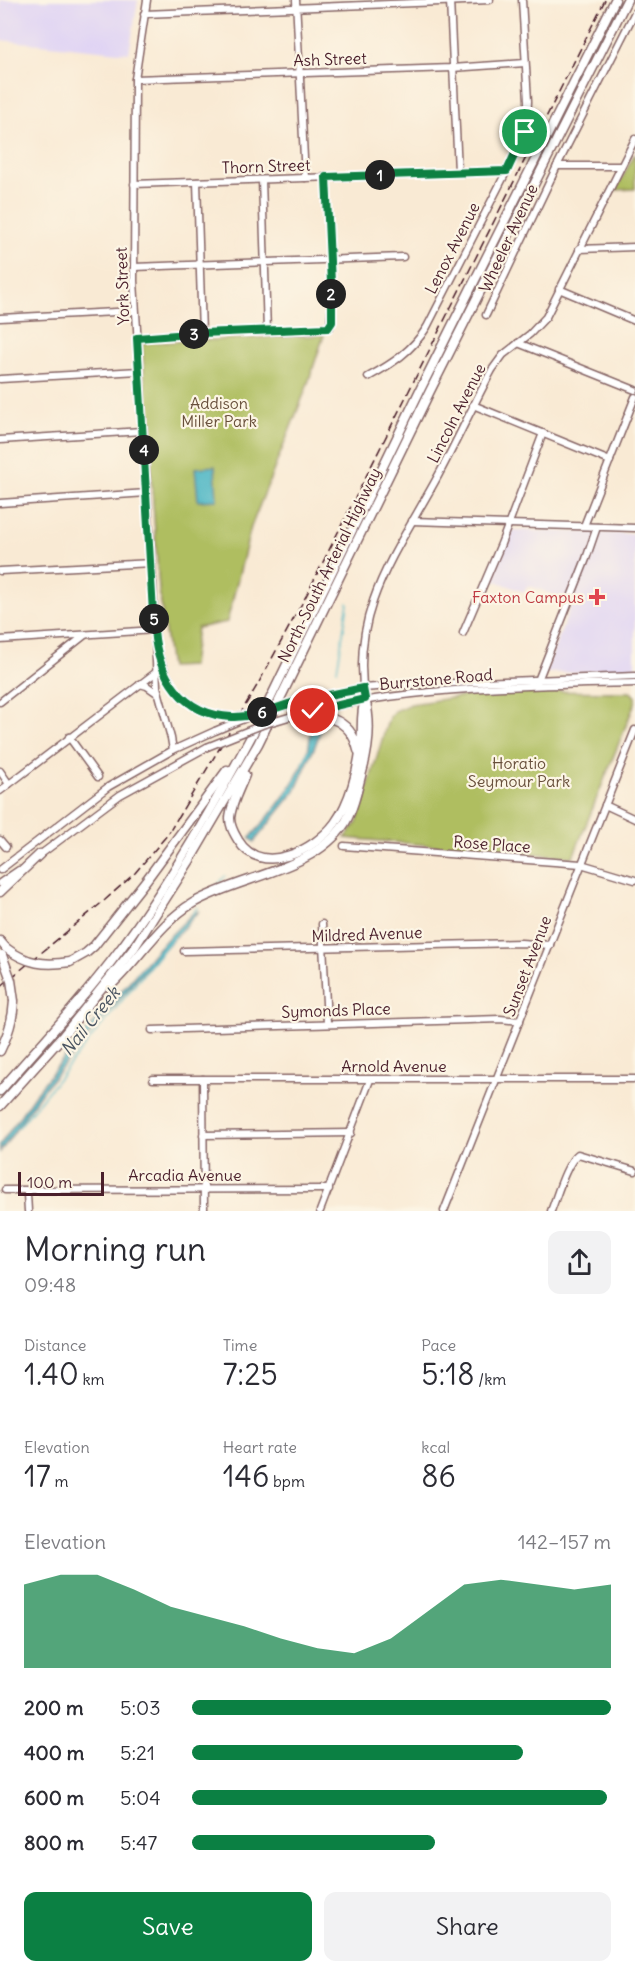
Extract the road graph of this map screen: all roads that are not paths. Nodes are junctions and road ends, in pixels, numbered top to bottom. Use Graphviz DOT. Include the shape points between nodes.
graph roads {
  1 [pos="147,0"];
  2 [pos="296,0"];
  3 [pos="490,0"];
  4 [pos="522,0"];
  5 [pos="615,0"];
  6 [pos="627,0"];
  7 [pos="450,1"];
  8 [pos="297,9"];
  9 [pos="635,12"];
  10 [pos="144,14"];
  11 [pos="525,63"];
  12 [pos="452,68"];
  13 [pos="300,74"];
  14 [pos="135,80"];
  15 [pos="635,139"];
  16 [pos="557,166"];
  17 [pos="621,166"];
  18 [pos="458,171"];
  19 [pos="507,171"];
  20 [pos="326,177"];
  21 [pos="305,178"];
  22 [pos="262,180"];
  23 [pos="197,182"];
  24 [pos="134,184"];
  25 [pos="635,247"];
  26 [pos="579,249"];
  27 [pos="403,257"];
  28 [pos="329,260"];
  29 [pos="265,262"];
  30 [pos="200,265"];
  31 [pos="134,267"];
  32 [pos="560,290"];
  33 [pos="135,310"];
  34 [pos="486,315"];
  35 [pos="0,318"];
  36 [pos="635,321"];
  37 [pos="267,331"];
  38 [pos="202,333"];
  39 [pos="137,338"];
  40 [pos="518,343"];
  41 [pos="139,371"];
  42 [pos="368,377"];
  43 [pos="0,379"];
  44 [pos="635,390"];
  45 [pos="635,397"];
  46 [pos="473,405"];
  47 [pos="142,431"];
  48 [pos="543,434"];
  49 [pos="0,440"];
  50 [pos="610,461"];
  51 [pos="147,493"];
  52 [pos="0,503"];
  53 [pos="412,521"];
  54 [pos="507,524"];
  55 [pos="584,526"];
  56 [pos="597,527"];
  57 [pos="635,528"];
  58 [pos="152,563"];
  59 [pos="0,571"];
  60 [pos="154,630"];
  61 [pos="463,633"];
  62 [pos="86,635"];
  63 [pos="0,640"];
  64 [pos="156,647"];
  65 [pos="163,667"];
  66 [pos="156,672"];
  67 [pos="635,676"];
  68 [pos="537,682"];
  69 [pos="635,683"];
  70 [pos="140,684"];
  71 [pos="363,688"];
  72 [pos="158,694"];
  73 [pos="365,699"];
  74 [pos="0,702"];
  75 [pos="255,714"];
  76 [pos="292,716"];
  77 [pos="635,730"];
  78 [pos="253,733"];
  79 [pos="69,737"];
  80 [pos="258,744"];
  81 [pos="173,750"];
  82 [pos="359,756"];
  83 [pos="0,771"];
  84 [pos="98,777"];
  85 [pos="9,784"];
  86 [pos="0,791"];
  87 [pos="605,805"];
  88 [pos="635,819"];
  89 [pos="0,840"];
  90 [pos="344,846"];
  91 [pos="6,847"];
  92 [pos="40,854"];
  93 [pos="581,864"];
  94 [pos="0,870"];
  95 [pos="635,880"];
  96 [pos="0,883"];
  97 [pos="0,892"];
  98 [pos="322,924"];
  99 [pos="550,945"];
  100 [pos="323,948"];
  101 [pos="2,949"];
  102 [pos="184,951"];
  103 [pos="83,1012"];
  104 [pos="520,1021"];
  105 [pos="327,1023"];
  106 [pos="152,1030"];
  107 [pos="0,1051"];
  108 [pos="153,1079"];
  109 [pos="203,1079"];
  110 [pos="635,1079"];
  111 [pos="370,1080"];
  112 [pos="496,1080"];
  113 [pos="0,1091"];
  114 [pos="0,1106"];
  115 [pos="351,1133"];
  116 [pos="203,1135"];
  117 [pos="635,1172"];
  118 [pos="204,1188"];
  119 [pos="329,1189"];
  120 [pos="5,1190"];
  121 [pos="29,1191"];
  122 [pos="28,1211"];
  123 [pos="204,1211"];
  124 [pos="320,1211"];
  125 [pos="444,1211"];
  126 [pos="551,1211"];
  1 -- 10 [label="street, York Street"];
  2 -- 8 [label="street"];
  3 -- 7 [label="street"];
  4 -- 11 [label="street, Lenox Avenue"];
  5 -- 78 [label="highway, North-South Arterial Highway"];
  6 -- 80 [label="highway, North-South Arterial Highway"];
  7 -- 8 [label="street"];
  7 -- 12 [label="street"];
  8 -- 10 [label="street"];
  8 -- 13 [label="street"];
  9 -- 16 [label="street, Wheeler Avenue"];
  10 -- 14 [label="street, York Street"];
  11 -- 12 [label="street, Ash Street"];
  11 -- 19 [label="street, Lenox Avenue" via="527,123"];
  12 -- 13 [label="street, Ash Street"];
  12 -- 18 [label="street"];
  13 -- 14 [label="street, Ash Street"];
  13 -- 21 [label="street"];
  14 -- 24 [label="street, York Street"];
  15 -- 17 [label="street, Lincoln Avenue"];
  16 -- 17 [label="street"];
  16 -- 34 [label="street, Wheeler Avenue"];
  17 -- 26 [label="street, Lincoln Avenue"];
  18 -- 19 [label="street, Thorn Street"];
  18 -- 20 [label="street, Thorn Street"];
  19 -- 42 [label="street, Lenox Avenue" via="419,340 389,366"];
  20 -- 21 [label="street, Thorn Street"];
  20 -- 28 [label="street"];
  21 -- 22 [label="street, Thorn Street"];
  22 -- 23 [label="street, Thorn Street"];
  22 -- 29 [label="street"];
  23 -- 24 [label="street, Thorn Street"];
  23 -- 30 [label="street"];
  24 -- 31 [label="street, York Street"];
  25 -- 26 [label="street"];
  26 -- 32 [label="street, Lincoln Avenue"];
  27 -- 28 [label="street"];
  28 -- 29 [label="street"];
  28 -- 37 [label="street" via="332,322 328,328"];
  29 -- 30 [label="street"];
  29 -- 37 [label="street"];
  30 -- 31 [label="street"];
  30 -- 38 [label="street"];
  31 -- 33 [label="street, York Street"];
  32 -- 36 [label="street"];
  32 -- 40 [label="street, Lincoln Avenue" via="540,324"];
  33 -- 35 [label="street"];
  33 -- 39 [label="street, York Street"];
  37 -- 38 [label="street"];
  38 -- 39 [label="street"];
  39 -- 41 [label="street, York Street"];
  40 -- 44 [label="street"];
  40 -- 46 [label="street, Lincoln Avenue" via="492,370"];
  41 -- 43 [label="street"];
  41 -- 47 [label="street, York Street"];
  45 -- 50 [label="street"];
  46 -- 48 [label="street"];
  46 -- 53 [label="street, Lincoln Avenue"];
  47 -- 49 [label="street"];
  47 -- 51 [label="street, York Street"];
  48 -- 50 [label="street"];
  48 -- 54 [label="street"];
  50 -- 55 [label="street"];
  51 -- 52 [label="street"];
  51 -- 58 [label="street, York Street"];
  53 -- 54 [label="street"];
  53 -- 71 [label="street, Lincoln Avenue" via="373,601 363,640"];
  54 -- 55 [label="street"];
  54 -- 61 [label="street"];
  55 -- 56 [label="street"];
  56 -- 57 [label="street"];
  56 -- 68 [label="street"];
  58 -- 59 [label="street"];
  58 -- 60 [label="street, York Street"];
  60 -- 62 [label="street"];
  60 -- 64 [label="street, York Street"];
  62 -- 63 [label="street"];
  62 -- 74 [label="street"];
  64 -- 65 [label="street"];
  64 -- 66 [label="street, York Street"];
  65 -- 66 [label="street"];
  65 -- 75 [label="street, bridge" via="188,704 211,714"];
  66 -- 70 [label="street"];
  66 -- 72 [label="street, York Street"];
  67 -- 68 [label="street, Burrstone Road"];
  68 -- 69 [label="street, Burrstone Road"];
  68 -- 71 [label="street, Burrstone Road" via="446,682"];
  68 -- 73 [label="street, Burrstone Road"];
  70 -- 72 [label="street"];
  70 -- 79 [label="street"];
  71 -- 73 [label="street, Lincoln Avenue"];
  71 -- 75 [label="street, Burrstone Road, bridge"];
  72 -- 81 [label="street, York Street"];
  73 -- 76 [label="street, Burrstone Road"];
  73 -- 82 [label="highway"];
  73 -- 103 [label="highway" via="369,712 365,762 354,803 345,823 332,838 301,859 192,904 173,918"];
  75 -- 81 [label="street, Burrstone Road, bridge"];
  76 -- 82 [label="highway" via="322,715 339,721 356,741"];
  76 -- 92 [label="street, Burrstone Road, bridge" via="207,747 120,795"];
  77 -- 87 [label="street, Sunset Avenue"];
  78 -- 101 [label="highway, bridge" via="147,879 86,953 53,965 33,963"];
  78 -- 113 [label="highway, North-South Arterial Highway" via="132,933"];
  79 -- 84 [label="street"];
  79 -- 85 [label="street"];
  80 -- 82 [label="highway" via="230,818 240,843 263,858 295,854 328,831 344,807"];
  80 -- 103 [label="highway, North-South Arterial Highway" via="159,911"];
  81 -- 94 [label="street, Burrstone Road" via="106,788"];
  83 -- 85 [label="street"];
  85 -- 86 [label="street"];
  87 -- 88 [label="street"];
  87 -- 93 [label="street, Sunset Avenue"];
  89 -- 91 [label="street"];
  90 -- 93 [label="street, Rose Place"];
  92 -- 96 [label="street, Burrstone Road"];
  92 -- 97 [label="highway"];
  93 -- 95 [label="street, Rose Place"];
  93 -- 99 [label="street, Sunset Avenue"];
  98 -- 100 [label="street"];
  99 -- 100 [label="street, Mildred Avenue"];
  99 -- 104 [label="street, Sunset Avenue"];
  100 -- 102 [label="street, Mildred Avenue"];
  100 -- 105 [label="street"];
  101 -- 107 [label="highway, bridge" via="11,980 14,1013"];
  103 -- 114 [label="highway, North-South Arterial Highway"];
  104 -- 105 [label="street, Symonds Place"];
  104 -- 112 [label="street, Sunset Avenue"];
  105 -- 106 [label="street, Symonds Place"];
  108 -- 109 [label="street, Arnold Avenue"];
  109 -- 111 [label="street, Arnold Avenue"];
  109 -- 116 [label="street"];
  110 -- 112 [label="street, Arnold Avenue"];
  111 -- 112 [label="street, Arnold Avenue"];
  111 -- 115 [label="street"];
  112 -- 125 [label="street, Sunset Avenue"];
  115 -- 116 [label="street"];
  115 -- 119 [label="street"];
  116 -- 118 [label="street"];
  117 -- 126 [label="street" via="578,1154"];
  118 -- 119 [label="street, Arcadia Avenue"];
  118 -- 121 [label="street, Arcadia Avenue"];
  118 -- 123 [label="street"];
  119 -- 124 [label="street"];
  120 -- 121 [label="street, Arcadia Avenue"];
  121 -- 122 [label="street"];
}
